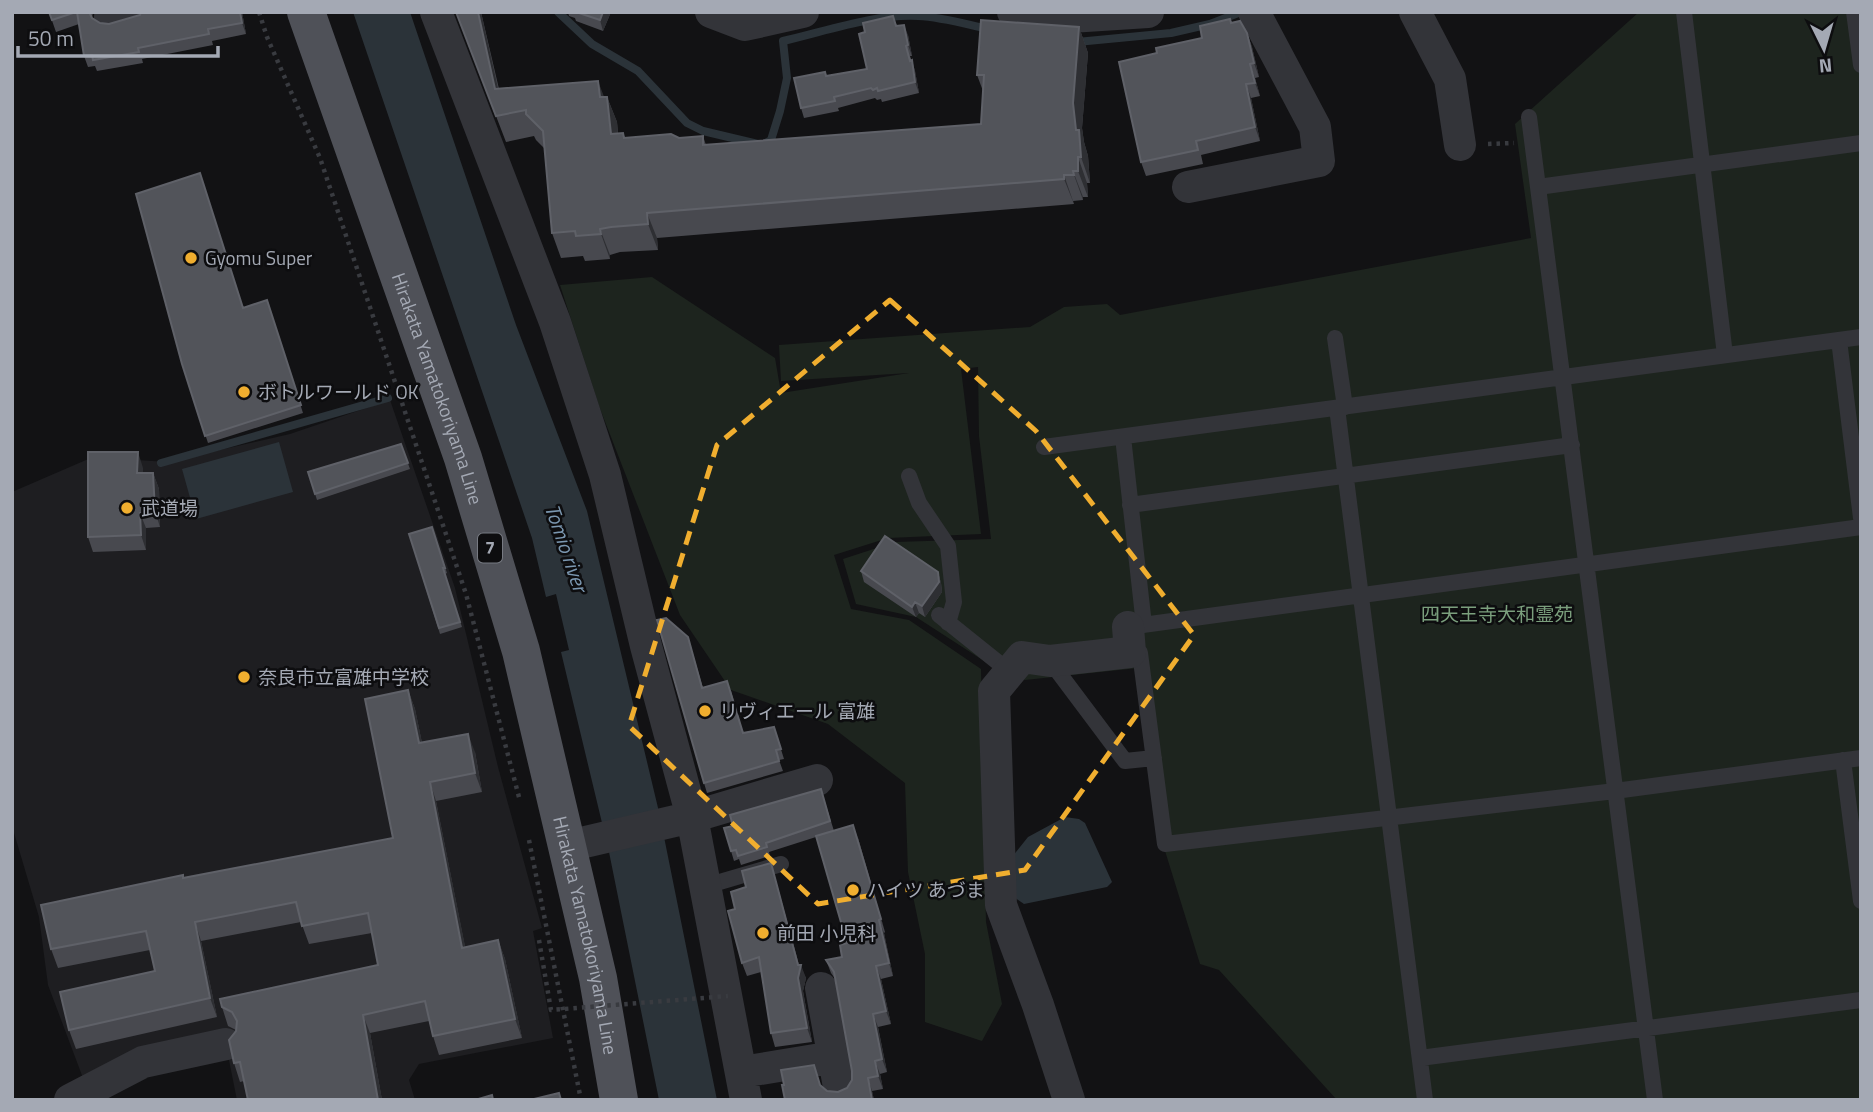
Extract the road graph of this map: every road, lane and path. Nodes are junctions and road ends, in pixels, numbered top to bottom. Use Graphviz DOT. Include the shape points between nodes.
graph roads {
  1 [pos="259,12"];
  2 [pos="306,12"];
  3 [pos="436,12"];
  4 [pos="711,12"];
  5 [pos="803,12"];
  6 [pos="1013,12"];
  7 [pos="1148,12"];
  8 [pos="1254,12"];
  9 [pos="1684,12"];
  10 [pos="1854,12"];
  11 [pos="1428,17"];
  12 [pos="1861,65"];
  13 [pos="1529,117"];
  14 [pos="1532,143"];
  15 [pos="1861,143"];
  16 [pos="1460,145"];
  17 [pos="1702,165"];
  18 [pos="1188,187"];
  19 [pos="1538,187"];
  20 [pos="1861,337"];
  21 [pos="1335,338"];
  22 [pos="1839,340"];
  23 [pos="1725,355"];
  24 [pos="1562,377"];
  25 [pos="1341,407"];
  26 [pos="1123,437"];
  27 [pos="1572,445"];
  28 [pos="1044,447"];
  29 [pos="909,476"];
  30 [pos="1345,476"];
  31 [pos="1130,505"];
  32 [pos="1861,518"];
  33 [pos="1861,527"];
  34 [pos="1586,564"];
  35 [pos="1360,595"];
  36 [pos="1134,635"];
  37 [pos="1050,661"];
  38 [pos="1010,672"];
  39 [pos="1154,758"];
  40 [pos="1861,758"];
  41 [pos="1843,760"];
  42 [pos="817,780"];
  43 [pos="1615,791"];
  44 [pos="523,813"];
  45 [pos="692,817"];
  46 [pos="1389,818"];
  47 [pos="529,839"];
  48 [pos="582,843"];
  49 [pos="781,864"];
  50 [pos="706,886"];
  51 [pos="1861,901"];
  52 [pos="539,940"];
  53 [pos="821,988"];
  54 [pos="728,996"];
  55 [pos="1861,1000"];
  56 [pos="1646,1028"];
  57 [pos="226,1044"];
  58 [pos="1420,1058"];
  59 [pos="744,1086"];
  60 [pos="70,1100"];
  61 [pos="581,1100"];
  62 [pos="619,1100"];
  63 [pos="1069,1100"];
  64 [pos="1425,1100"];
  65 [pos="1655,1100"];
  1 -- 44 [label="path" via="320,158 466,594"];
  2 -- 48 [label="main road, Hirakata Yamatokoriyama Line / 7" via="463,458"];
  3 -- 45 [label="street" via="555,322 601,463"];
  4 -- 5 [label="street" via="745,25"];
  6 -- 7 [label="street" via="1040,19"];
  8 -- 18 [label="street" via="1315,127 1320,161"];
  9 -- 17 [label="lane"];
  10 -- 12 [label="lane"];
  11 -- 16 [label="street" via="1450,79"];
  13 -- 14 [label="lane"];
  14 -- 16 [label="path"];
  14 -- 19 [label="lane"];
  15 -- 17 [label="lane"];
  17 -- 19 [label="lane"];
  17 -- 23 [label="lane"];
  19 -- 24 [label="lane"];
  20 -- 22 [label="lane"];
  21 -- 25 [label="lane"];
  22 -- 23 [label="lane"];
  22 -- 32 [label="lane"];
  23 -- 24 [label="lane"];
  24 -- 25 [label="lane"];
  24 -- 27 [label="lane"];
  25 -- 26 [label="lane"];
  25 -- 30 [label="lane"];
  26 -- 28 [label="lane"];
  26 -- 31 [label="lane"];
  27 -- 30 [label="lane"];
  27 -- 34 [label="lane"];
  29 -- 38 [label="lane" via="919,503 948,546 954,603 944,619"];
  30 -- 31 [label="lane"];
  30 -- 35 [label="lane"];
  31 -- 36 [label="lane"];
  33 -- 34 [label="lane"];
  34 -- 35 [label="lane"];
  34 -- 43 [label="lane"];
  35 -- 36 [label="lane"];
  35 -- 46 [label="lane"];
  36 -- 37 [label="street"];
  36 -- 39 [label="lane"];
  37 -- 38 [label="street" via="1022,657"];
  37 -- 39 [label="lane" via="1125,761"];
  38 -- 63 [label="street" via="994,691 1001,905"];
  39 -- 46 [label="lane" via="1165,845"];
  40 -- 41 [label="lane"];
  41 -- 43 [label="lane"];
  41 -- 51 [label="lane"];
  42 -- 45 [label="street"];
  43 -- 46 [label="lane"];
  43 -- 56 [label="lane"];
  45 -- 48 [label="street"];
  45 -- 50 [label="street"];
  46 -- 58 [label="lane"];
  47 -- 61 [label="path"];
  48 -- 62 [label="main road, Hirakata Yamatokoriyama Line / 7"];
  49 -- 50 [label="lane"];
  50 -- 54 [label="street"];
  52 -- 54 [label="path, bridge" via="551,1010"];
  53 -- 59 [label="street" via="836,1072"];
  54 -- 59 [label="street"];
  55 -- 56 [label="lane"];
  56 -- 58 [label="lane"];
  56 -- 65 [label="lane"];
  57 -- 60 [label="street" via="143,1062"];
  58 -- 64 [label="lane"];
}
